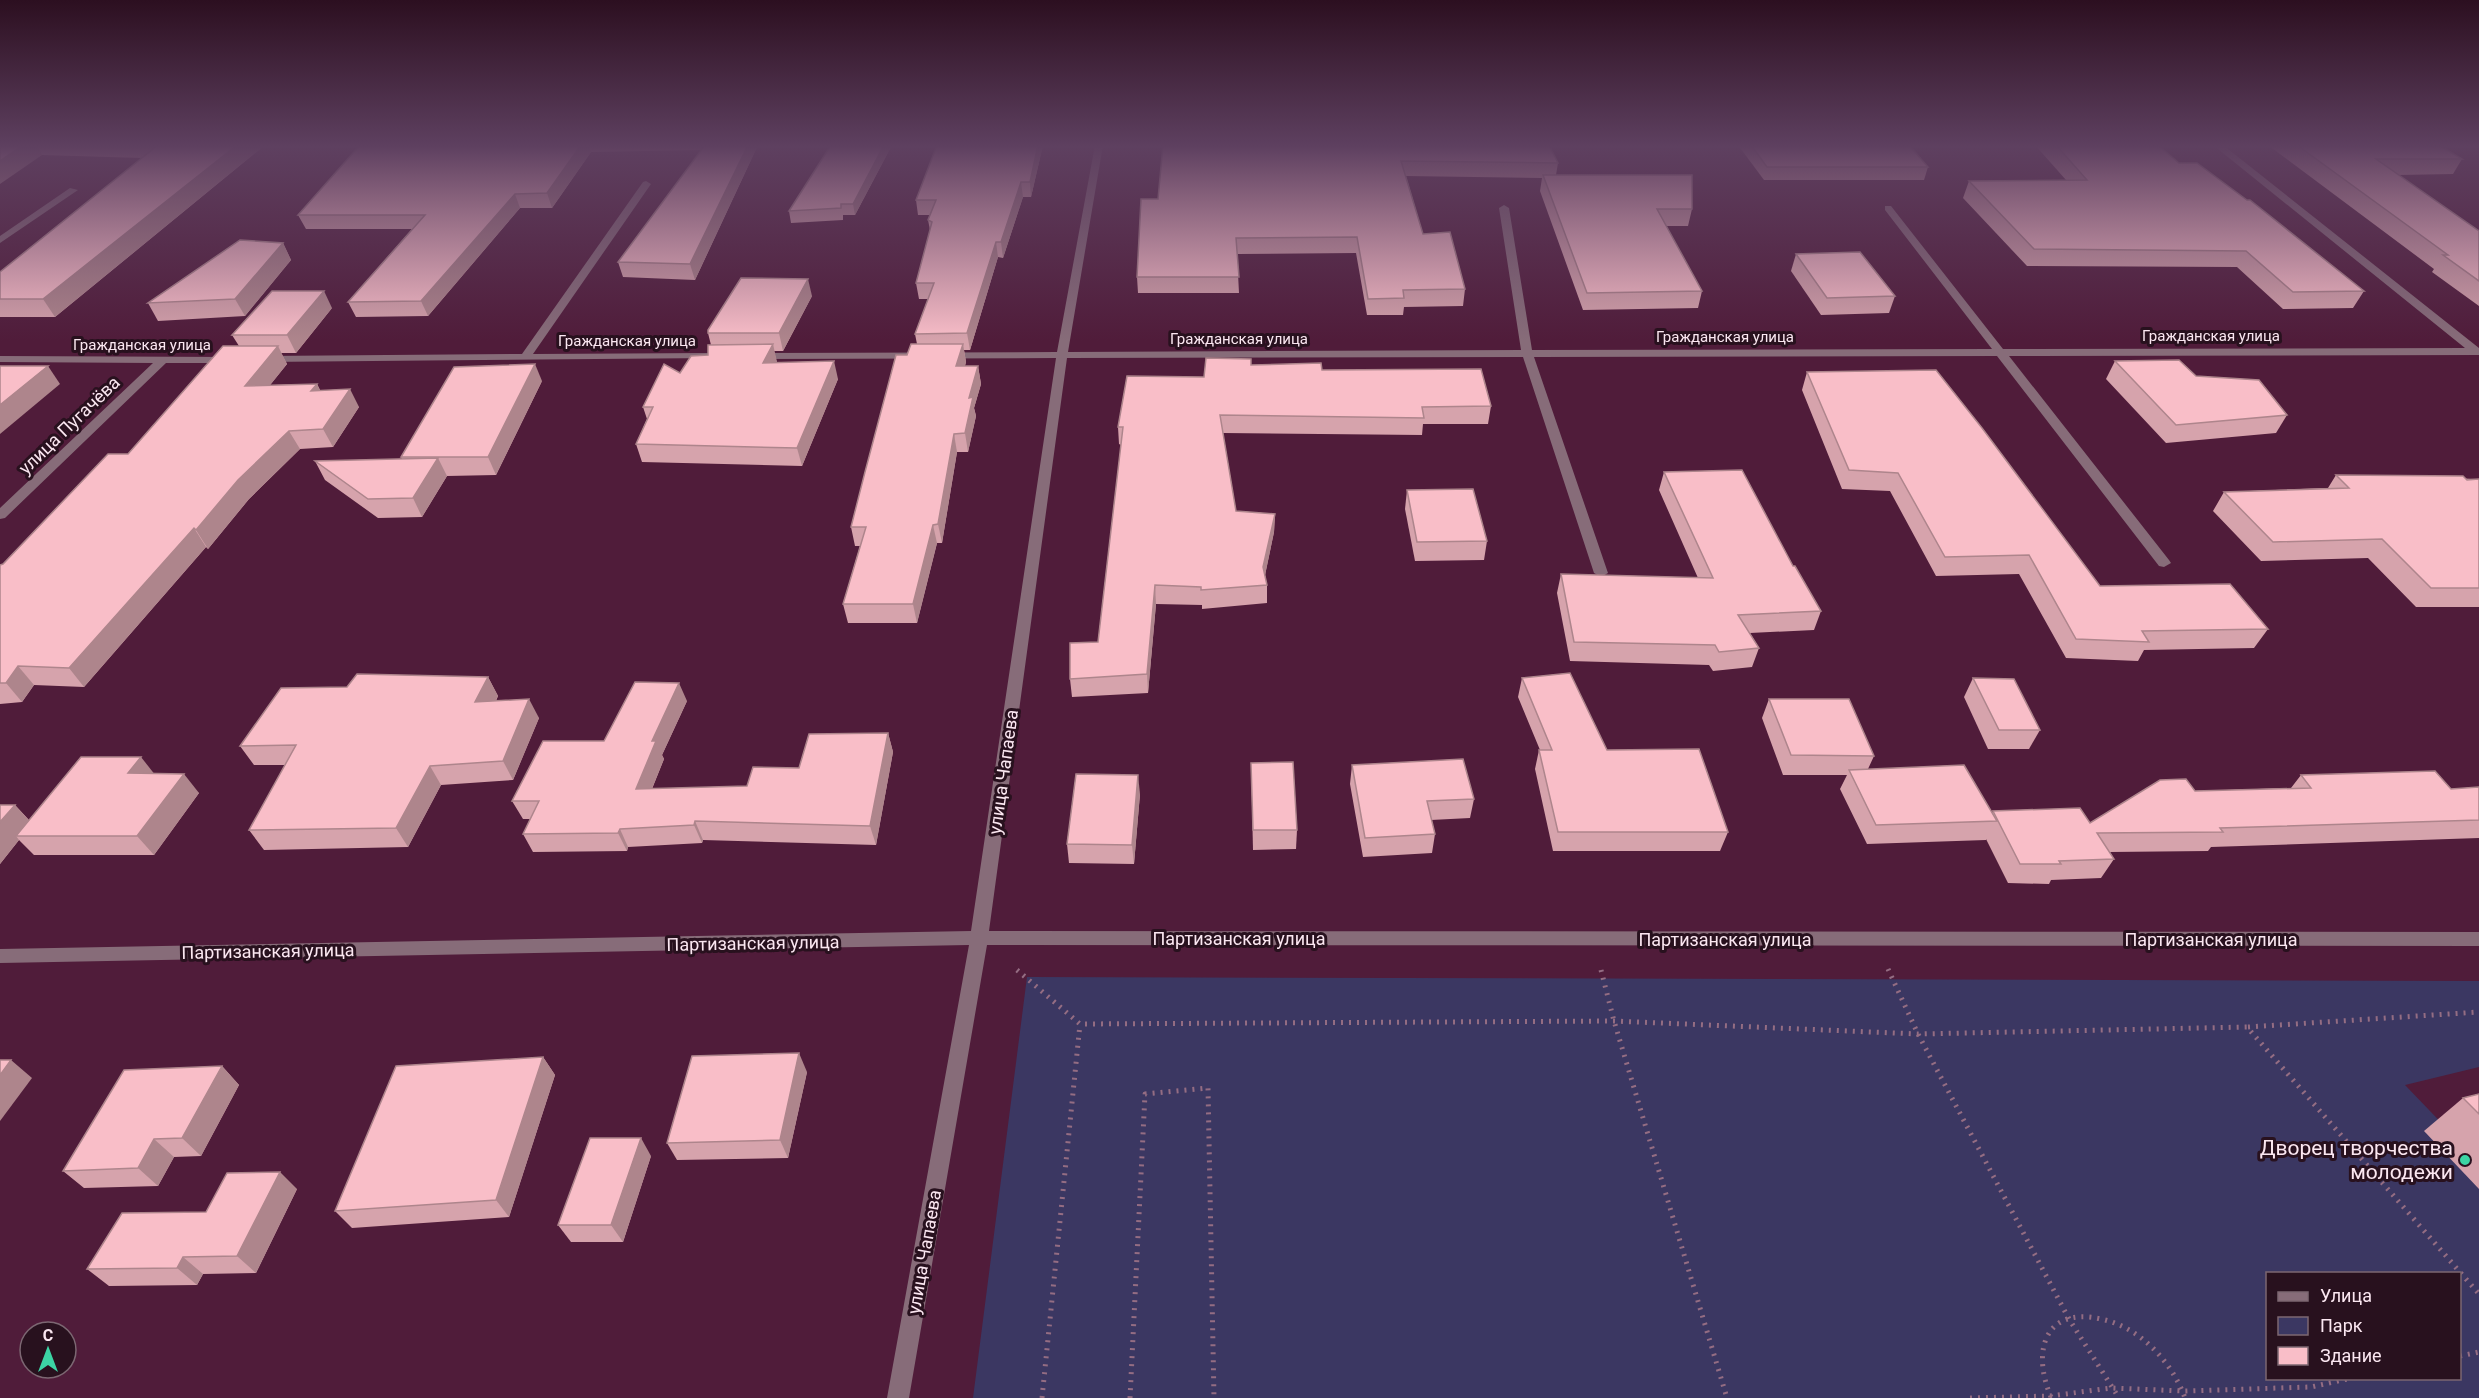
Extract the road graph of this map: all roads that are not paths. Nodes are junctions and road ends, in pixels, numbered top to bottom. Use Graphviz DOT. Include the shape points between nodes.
graph roads {
  1 [pos="43,210"];
  2 [pos="628,210"];
  3 [pos="1088,210"];
  4 [pos="1504,210"];
  5 [pos="1890,210"];
  6 [pos="2299,210"];
  7 [pos="0,240"];
  8 [pos="2000,351"];
  9 [pos="2478,352"];
  10 [pos="1527,353"];
  11 [pos="1062,354"];
  12 [pos="525,357"];
  13 [pos="0,359"];
  14 [pos="163,360"];
  15 [pos="0,515"];
  16 [pos="2164,563"];
  17 [pos="1601,573"];
  18 [pos="979,938"];
  19 [pos="2479,939"];
  20 [pos="0,956"];
  21 [pos="898,1398"];
  1 -- 7 [label="street"];
  2 -- 12 [label="street"];
  3 -- 11 [label="street, улица Чапаева"];
  4 -- 10 [label="street"];
  5 -- 8 [label="street"];
  6 -- 9 [label="street"];
  8 -- 9 [label="street, Гражданская улица"];
  8 -- 10 [label="street, Гражданская улица"];
  8 -- 16 [label="street"];
  10 -- 11 [label="street, Гражданская улица"];
  10 -- 17 [label="street"];
  11 -- 12 [label="street, Гражданская улица"];
  11 -- 18 [label="street, улица Чапаева"];
  12 -- 14 [label="street, Гражданская улица"];
  13 -- 14 [label="street, Гражданская улица"];
  14 -- 15 [label="street, улица Пугачёва"];
  18 -- 19 [label="street, Партизанская улица"];
  18 -- 20 [label="street, Партизанская улица"];
  18 -- 21 [label="street, улица Чапаева"];
}
